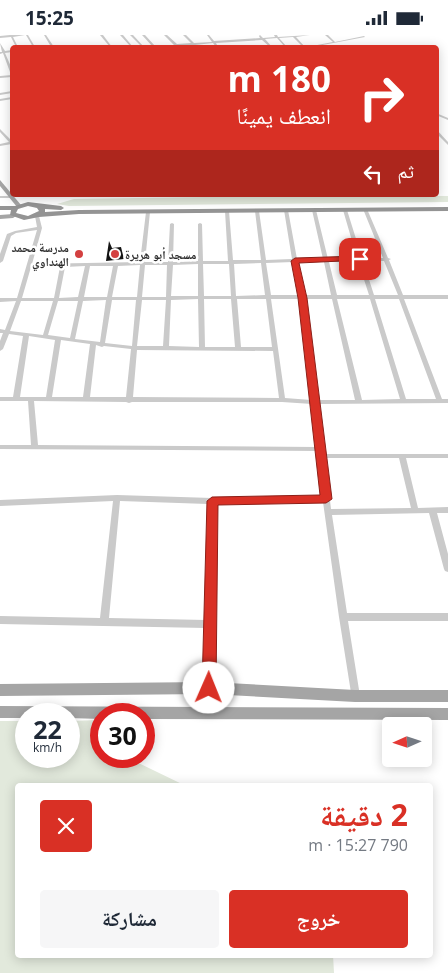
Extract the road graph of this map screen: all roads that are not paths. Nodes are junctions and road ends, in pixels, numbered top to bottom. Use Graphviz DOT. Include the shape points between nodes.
graph roads {
  1 [pos="26,35"];
  2 [pos="101,35"];
  3 [pos="121,35"];
  4 [pos="132,35"];
  5 [pos="143,35"];
  6 [pos="165,35"];
  7 [pos="184,35"];
  8 [pos="193,35"];
  9 [pos="208,35"];
  10 [pos="227,35"];
  11 [pos="243,35"];
  12 [pos="293,35"];
  13 [pos="308,35"];
  14 [pos="326,35"];
  15 [pos="352,35"];
  16 [pos="11,36"];
  17 [pos="261,36"];
  18 [pos="276,36"];
  19 [pos="0,37"];
  20 [pos="364,37"];
  21 [pos="246,39"];
  22 [pos="357,39"];
  23 [pos="230,40"];
  24 [pos="212,41"];
  25 [pos="192,43"];
  26 [pos="199,43"];
  27 [pos="249,43"];
  28 [pos="336,43"];
  29 [pos="0,44"];
  30 [pos="109,45"];
  31 [pos="130,45"];
  32 [pos="141,45"];
  33 [pos="152,45"];
  34 [pos="176,45"];
  35 [pos="182,45"];
  36 [pos="215,45"];
  37 [pos="234,45"];
  38 [pos="302,45"];
  39 [pos="316,45"];
  40 [pos="327,45"];
  41 [pos="2,53"];
  42 [pos="10,71"];
  43 [pos="0,130"];
  44 [pos="10,141"];
  45 [pos="0,175"];
  46 [pos="0,182"];
  47 [pos="10,190"];
  48 [pos="10,191"];
  49 [pos="14,197"];
  50 [pos="448,205"];
  51 [pos="19,206"];
  52 [pos="39,206"];
  53 [pos="0,208"];
  54 [pos="365,209"];
  55 [pos="448,209"];
  56 [pos="286,210"];
  57 [pos="314,210"];
  58 [pos="345,210"];
  59 [pos="228,211"];
  60 [pos="258,211"];
  61 [pos="148,212"];
  62 [pos="13,215"];
  63 [pos="0,216"];
  64 [pos="38,216"];
  65 [pos="172,224"];
  66 [pos="200,224"];
  67 [pos="40,228"];
  68 [pos="360,259"];
  69 [pos="388,259"];
  70 [pos="326,260"];
  71 [pos="0,261"];
  72 [pos="265,261"];
  73 [pos="295,261"];
  74 [pos="231,262"];
  75 [pos="171,263"];
  76 [pos="200,263"];
  77 [pos="88,264"];
  78 [pos="116,264"];
  79 [pos="143,264"];
  80 [pos="63,265"];
  81 [pos="28,266"];
  82 [pos="234,297"];
  83 [pos="270,297"];
  84 [pos="334,297"];
  85 [pos="372,297"];
  86 [pos="400,297"];
  87 [pos="448,297"];
  88 [pos="201,298"];
  89 [pos="302,298"];
  90 [pos="108,299"];
  91 [pos="139,299"];
  92 [pos="168,299"];
  93 [pos="0,300"];
  94 [pos="19,300"];
  95 [pos="56,300"];
  96 [pos="82,300"];
  97 [pos="3,331"];
  98 [pos="26,335"];
  99 [pos="45,337"];
  100 [pos="58,339"];
  101 [pos="72,341"];
  102 [pos="93,344"];
  103 [pos="102,345"];
  104 [pos="166,347"];
  105 [pos="134,348"];
  106 [pos="202,348"];
  107 [pos="0,349"];
  108 [pos="238,349"];
  109 [pos="276,349"];
  110 [pos="0,399"];
  111 [pos="16,399"];
  112 [pos="49,399"];
  113 [pos="86,399"];
  114 [pos="31,400"];
  115 [pos="282,400"];
  116 [pos="129,401"];
  117 [pos="440,401"];
  118 [pos="448,401"];
  119 [pos="314,402"];
  120 [pos="359,402"];
  121 [pos="404,402"];
  122 [pos="0,447"];
  123 [pos="35,447"];
  124 [pos="321,452"];
  125 [pos="402,456"];
  126 [pos="448,456"];
  127 [pos="116,498"];
  128 [pos="326,499"];
  129 [pos="212,501"];
  130 [pos="0,503"];
  131 [pos="415,510"];
  132 [pos="432,510"];
  133 [pos="448,510"];
  134 [pos="328,512"];
  135 [pos="448,569"];
  136 [pos="343,617"];
  137 [pos="448,617"];
  138 [pos="0,620"];
  139 [pos="104,622"];
  140 [pos="210,624"];
  141 [pos="209,688"];
  142 [pos="0,691"];
  143 [pos="355,696"];
  144 [pos="448,696"];
  145 [pos="0,712"];
  146 [pos="448,714"];
  1 -- 16 [label="street"];
  2 -- 30 [label="street"];
  3 -- 31 [label="street"];
  4 -- 32 [label="street"];
  5 -- 33 [label="street"];
  6 -- 34 [label="street"];
  7 -- 25 [label="street"];
  8 -- 26 [label="street"];
  9 -- 24 [label="street"];
  10 -- 23 [label="street"];
  11 -- 21 [label="street"];
  12 -- 13 [label="street"];
  12 -- 18 [label="street"];
  12 -- 38 [label="street"];
  13 -- 39 [label="street"];
  14 -- 28 [label="street"];
  15 -- 22 [label="street"];
  16 -- 19 [label="street"];
  17 -- 18 [label="street"];
  17 -- 21 [label="street"];
  20 -- 22 [label="street"];
  21 -- 23 [label="street"];
  21 -- 27 [label="street"];
  22 -- 28 [label="street"];
  23 -- 24 [label="street"];
  23 -- 37 [label="street"];
  24 -- 26 [label="street"];
  24 -- 36 [label="street"];
  25 -- 26 [label="street"];
  25 -- 35 [label="street"];
  28 -- 40 [label="street"];
  29 -- 41 [label="street"];
  41 -- 42 [label="street"];
  43 -- 44 [label="street"];
  45 -- 47 [label="main road"];
  46 -- 48 [label="main road"];
  49 -- 51 [label="main road"];
  50 -- 52 [label="highway"];
  51 -- 52 [label="highway"];
  51 -- 53 [label="highway"];
  51 -- 62 [label="highway" via="12,211"];
  52 -- 64 [label="highway" via="43,211"];
  54 -- 55 [label="highway"];
  54 -- 58 [label="highway"];
  54 -- 69 [label="street"];
  56 -- 57 [label="highway"];
  56 -- 60 [label="highway"];
  56 -- 73 [label="street"];
  57 -- 58 [label="highway"];
  57 -- 70 [label="street"];
  58 -- 68 [label="street"];
  59 -- 60 [label="highway"];
  59 -- 61 [label="highway"];
  59 -- 74 [label="street"];
  60 -- 72 [label="street"];
  61 -- 64 [label="highway" via="79,212"];
  61 -- 79 [label="street"];
  62 -- 63 [label="highway"];
  62 -- 64 [label="highway" via="21,218"];
  64 -- 67 [label="street"];
  65 -- 75 [label="street"];
  66 -- 76 [label="street"];
  67 -- 71 [label="street" via="9,235"];
  67 -- 81 [label="street"];
  68 -- 69 [label="street"];
  68 -- 70 [label="street"];
  68 -- 85 [label="street"];
  69 -- 86 [label="street"];
  70 -- 73 [label="street"];
  70 -- 84 [label="street"];
  72 -- 73 [label="street"];
  72 -- 74 [label="street"];
  72 -- 83 [label="street"];
  73 -- 89 [label="street"];
  74 -- 76 [label="street"];
  74 -- 82 [label="street"];
  75 -- 76 [label="street"];
  75 -- 79 [label="street"];
  75 -- 92 [label="street"];
  76 -- 88 [label="street"];
  77 -- 78 [label="street"];
  77 -- 80 [label="street"];
  77 -- 96 [label="street"];
  78 -- 79 [label="street"];
  78 -- 90 [label="street"];
  79 -- 91 [label="street"];
  80 -- 81 [label="street"];
  80 -- 95 [label="street"];
  81 -- 94 [label="street"];
  82 -- 83 [label="street"];
  82 -- 88 [label="street"];
  82 -- 108 [label="street"];
  83 -- 89 [label="street"];
  83 -- 109 [label="street"];
  84 -- 85 [label="street"];
  84 -- 89 [label="street"];
  84 -- 120 [label="street"];
  85 -- 86 [label="street"];
  85 -- 121 [label="street"];
  86 -- 87 [label="street"];
  86 -- 117 [label="street"];
  88 -- 92 [label="street"];
  88 -- 106 [label="street"];
  89 -- 119 [label="street"];
  90 -- 91 [label="street"];
  90 -- 96 [label="street"];
  90 -- 103 [label="street"];
  91 -- 92 [label="street"];
  91 -- 105 [label="street"];
  92 -- 104 [label="street"];
  93 -- 94 [label="street"];
  94 -- 95 [label="street"];
  94 -- 97 [label="street"];
  95 -- 96 [label="street"];
  95 -- 99 [label="street"];
  96 -- 101 [label="street"];
  97 -- 98 [label="street"];
  97 -- 107 [label="street"];
  98 -- 99 [label="street"];
  98 -- 111 [label="street"];
  99 -- 100 [label="street"];
  100 -- 101 [label="street"];
  100 -- 112 [label="street"];
  101 -- 102 [label="street"];
  102 -- 103 [label="street"];
  102 -- 113 [label="street"];
  103 -- 105 [label="street"];
  104 -- 105 [label="street"];
  104 -- 106 [label="street"];
  105 -- 116 [label="street"];
  106 -- 108 [label="street"];
  108 -- 109 [label="street"];
  109 -- 115 [label="street"];
  110 -- 111 [label="street"];
  111 -- 114 [label="street"];
  112 -- 113 [label="street"];
  112 -- 114 [label="street"];
  113 -- 116 [label="street"];
  114 -- 123 [label="street"];
  115 -- 116 [label="street"];
  115 -- 119 [label="street"];
  117 -- 118 [label="street"];
  117 -- 121 [label="street"];
  119 -- 120 [label="street"];
  119 -- 124 [label="street"];
  120 -- 121 [label="street"];
  122 -- 123 [label="street"];
  123 -- 124 [label="street"];
  124 -- 125 [label="street"];
  124 -- 128 [label="street"];
  125 -- 126 [label="street"];
  125 -- 131 [label="street"];
  127 -- 129 [label="street"];
  127 -- 130 [label="street"];
  127 -- 139 [label="street"];
  128 -- 129 [label="street"];
  128 -- 134 [label="street"];
  129 -- 140 [label="street"];
  131 -- 132 [label="street"];
  131 -- 134 [label="street"];
  132 -- 133 [label="street"];
  132 -- 135 [label="street"];
  134 -- 136 [label="street"];
  136 -- 137 [label="street"];
  136 -- 143 [label="street"];
  138 -- 139 [label="street"];
  139 -- 140 [label="street"];
  140 -- 141 [label="street"];
  141 -- 142 [label="main road"];
  141 -- 143 [label="main road"];
  143 -- 144 [label="main road"];
  145 -- 146 [label="main road"];
}
